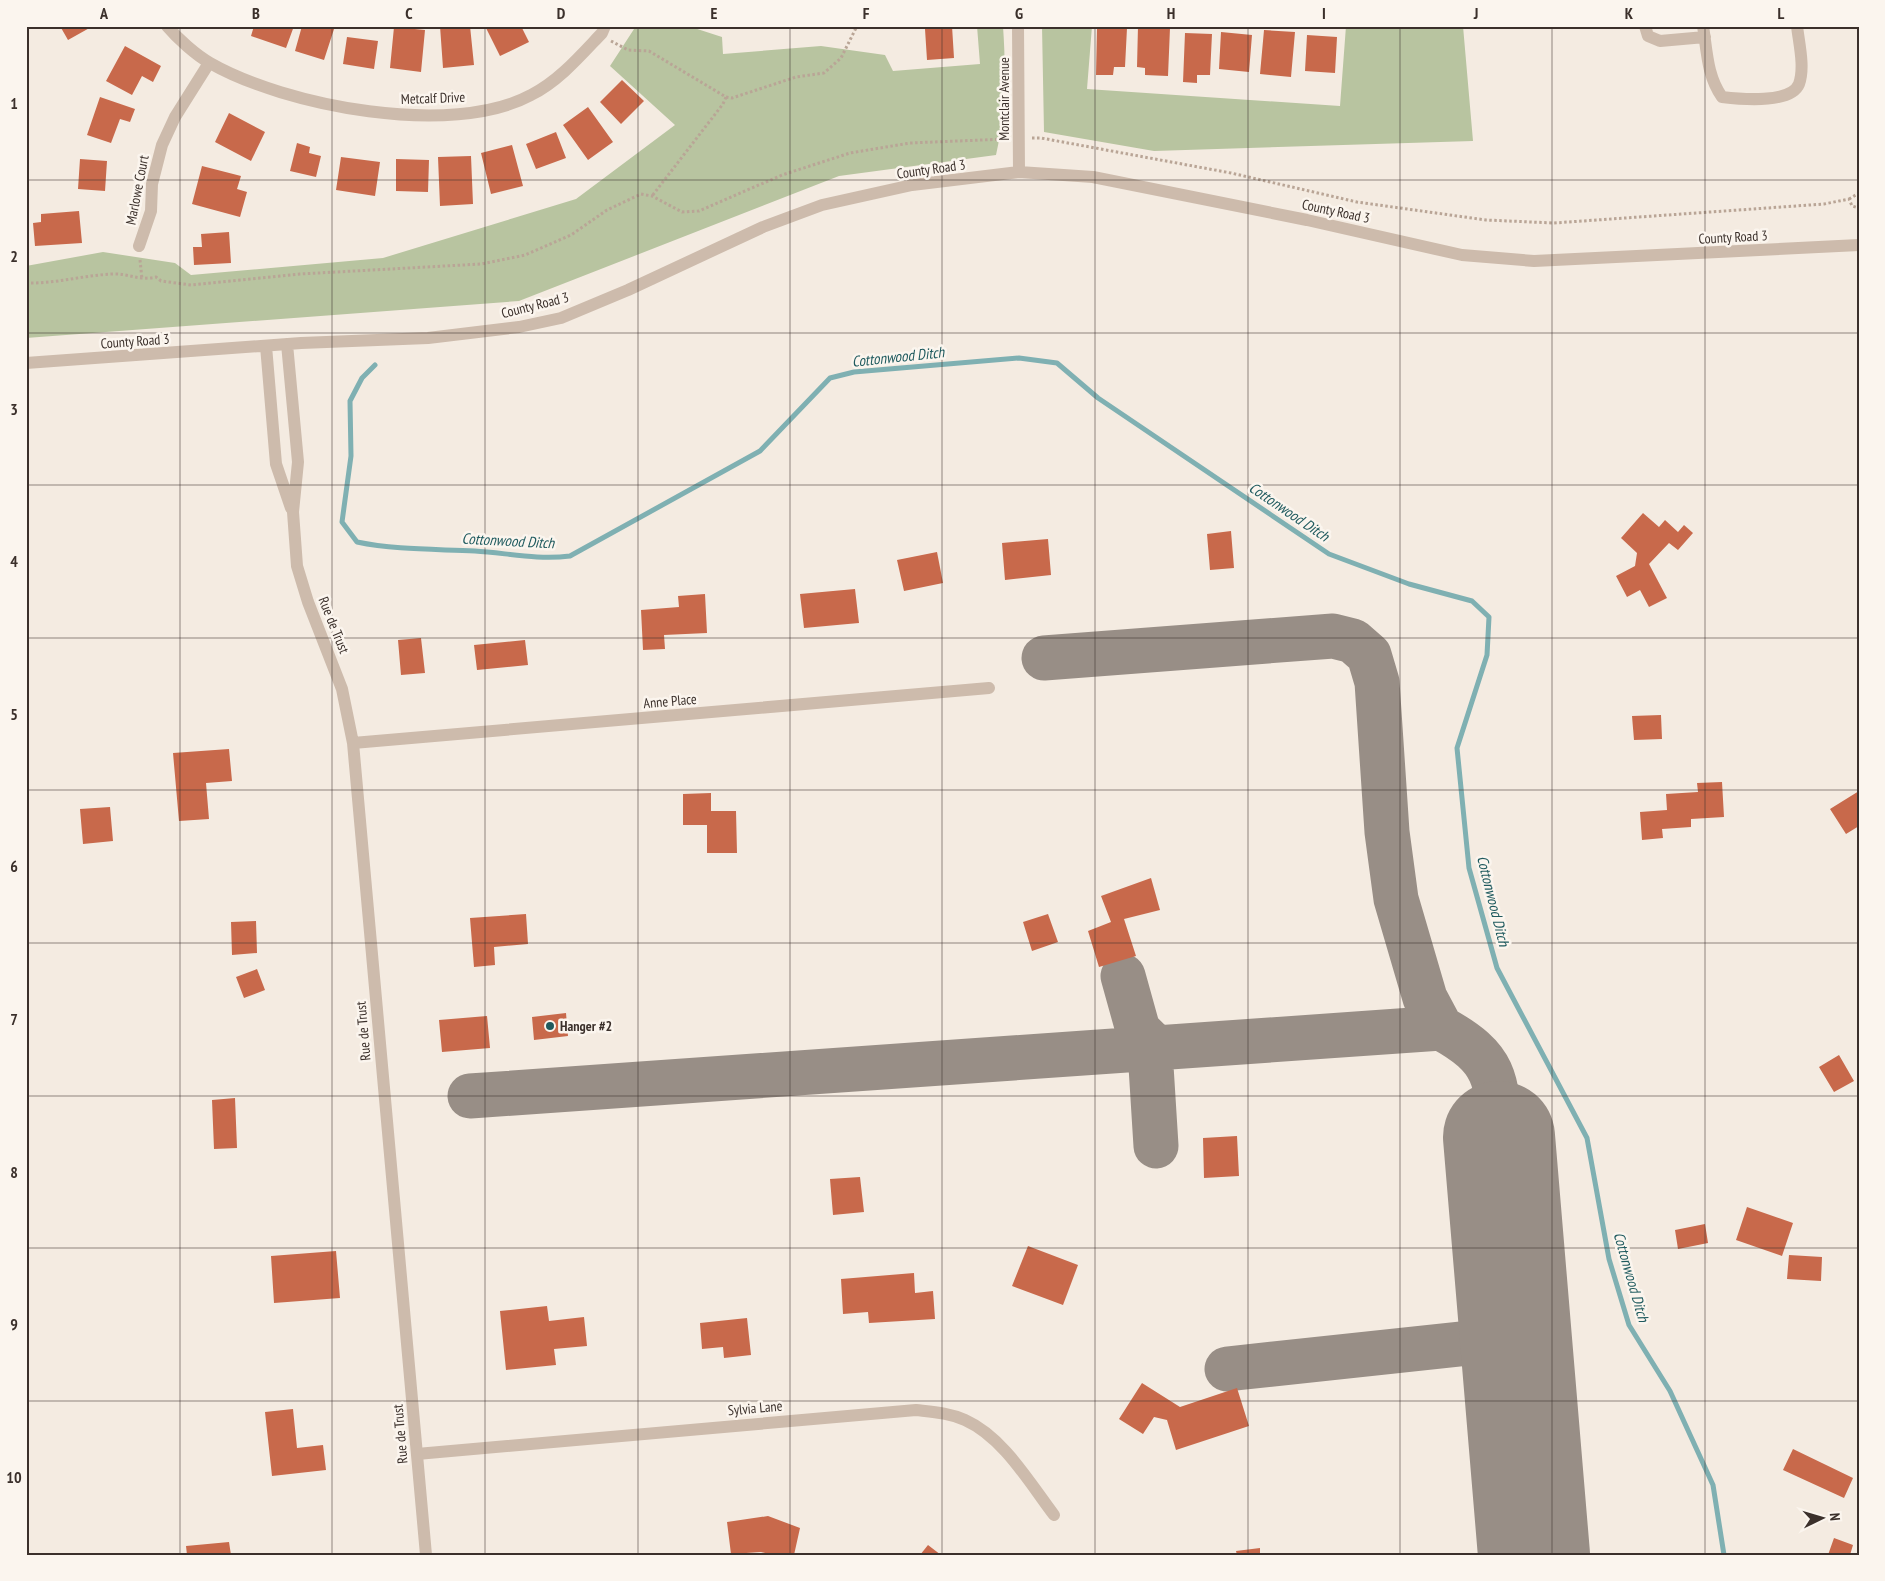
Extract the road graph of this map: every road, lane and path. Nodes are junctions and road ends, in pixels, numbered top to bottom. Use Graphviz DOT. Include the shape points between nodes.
graph roads {
  1 [pos="167,26"];
  2 [pos="857,26"];
  3 [pos="1018,26"];
  4 [pos="1645,26"];
  5 [pos="1797,26"];
  6 [pos="604,30"];
  7 [pos="1704,31"];
  8 [pos="209,63"];
  9 [pos="726,97"];
  10 [pos="1033,138"];
  11 [pos="1004,139"];
  12 [pos="1019,172"];
  13 [pos="1859,193"];
  14 [pos="652,196"];
  15 [pos="1849,199"];
  16 [pos="1859,208"];
  17 [pos="1859,245"];
  18 [pos="139,246"];
  19 [pos="142,279"];
  20 [pos="26,283"];
  21 [pos="287,344"];
  22 [pos="266,346"];
  23 [pos="26,364"];
  24 [pos="292,512"];
  25 [pos="990,688"];
  26 [pos="353,744"];
  27 [pos="417,1454"];
  28 [pos="1054,1514"];
  29 [pos="426,1555"];
  1 -- 8 [label="street, Metcalf Drive"];
  2 -- 9 [label="path" via="841,58 824,73 796,76 732,98"];
  3 -- 12 [label="street, Montclair Avenue"];
  4 -- 7 [label="street" via="1648,36 1660,41"];
  5 -- 7 [label="street" via="1802,70 1798,85 1790,94 1748,100 1722,97 1716,89 1710,75"];
  6 -- 8 [label="street, Metcalf Drive" via="570,67 531,95 487,111 407,116 319,103"];
  6 -- 9 [label="path" via="622,48 650,51"];
  8 -- 18 [label="street, Marlowe Court" via="175,117 162,145 155,166 150,211"];
  9 -- 14 [label="path" via="724,104"];
  10 -- 15 [label="path" via="1146,156 1357,202 1513,222 1554,223 1824,204"];
  11 -- 14 [label="path" via="910,143 850,153 782,174 699,211 682,212"];
  12 -- 17 [label="street, County Road 3" via="1093,176 1462,255 1534,261"];
  12 -- 21 [label="street, County Road 3" via="912,185 822,204 553,320 428,338"];
  13 -- 15 [label="path"];
  14 -- 19 [label="path" via="641,194 630,198 571,235 525,255 481,264 300,274 191,285 161,281 156,277"];
  15 -- 16 [label="path" via="1852,206"];
  18 -- 19 [label="path"];
  19 -- 20 [label="path" via="118,274"];
  21 -- 22 [label="street, County Road 3"];
  21 -- 24 [label="street, Rue de Trust" via="298,462"];
  22 -- 23 [label="street, County Road 3"];
  22 -- 24 [label="street, Rue de Trust" via="276,464"];
  24 -- 26 [label="street, Rue de Trust" via="297,566 342,689"];
  25 -- 26 [label="street, Anne Place"];
  26 -- 27 [label="street, Rue de Trust"];
  27 -- 28 [label="street, Sylvia Lane" via="916,1410 944,1413 966,1420 984,1431"];
  27 -- 29 [label="street, Rue de Trust"];
}
